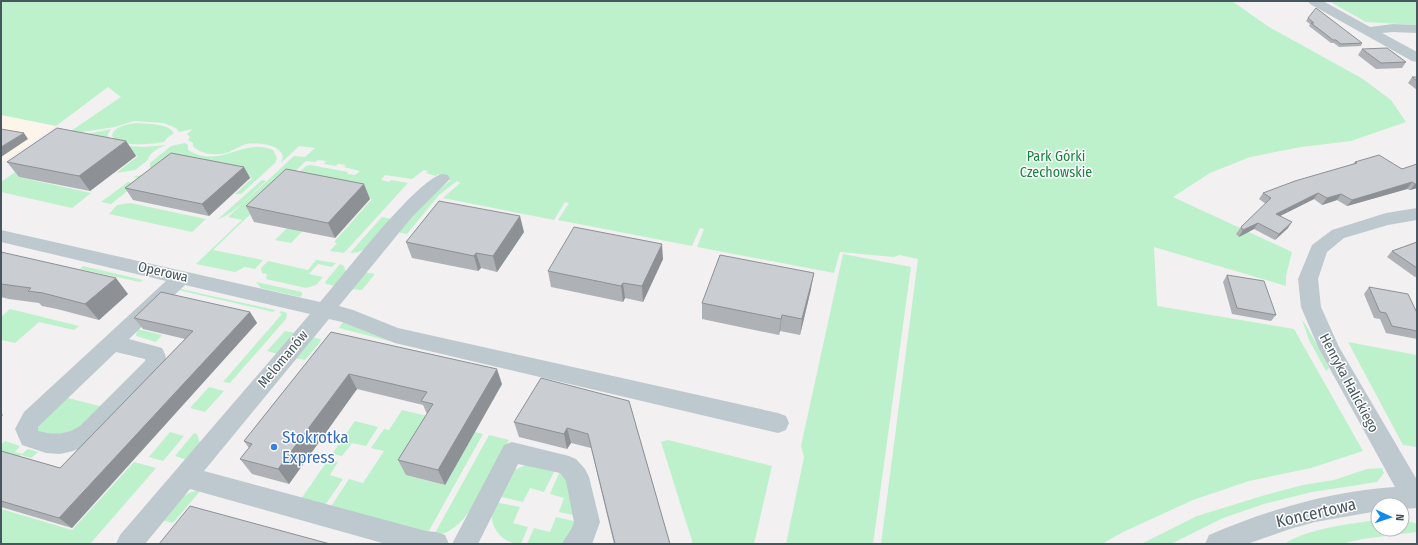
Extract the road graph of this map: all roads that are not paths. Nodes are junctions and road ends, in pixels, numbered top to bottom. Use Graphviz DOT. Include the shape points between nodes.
graph roads {
  1 [pos="1314,1"];
  2 [pos="1417,29"];
  3 [pos="1368,31"];
  4 [pos="1417,58"];
  5 [pos="442,179"];
  6 [pos="1417,214"];
  7 [pos="1,236"];
  8 [pos="182,277"];
  9 [pos="325,310"];
  10 [pos="112,343"];
  11 [pos="778,423"];
  12 [pos="185,477"];
  13 [pos="1416,497"];
  14 [pos="129,544"];
  15 [pos="436,544"];
  16 [pos="464,544"];
  17 [pos="575,544"];
  18 [pos="1218,544"];
  1 -- 3 [label="street"];
  2 -- 3 [label="street"];
  3 -- 4 [label="street"];
  5 -- 9 [label="street, Melomanów" via="406,213"];
  6 -- 13 [label="street, Henryka Halickiego" via="1386,219 1338,234 1319,249 1308,279 1311,307 1328,349 1386,451"];
  7 -- 8 [label="street, Operowa"];
  8 -- 9 [label="street, Operowa"];
  8 -- 10 [label="street"];
  9 -- 11 [label="street, Operowa" via="346,315 395,334 439,345"];
  9 -- 12 [label="street, Melomanów"];
  10 -- 10 [label="street" via="27,424 26,432 30,438 53,445 77,440 94,428 156,362 155,354"];
  12 -- 14 [label="street, Melomanów"];
  12 -- 15 [label="street"];
  13 -- 18 [label="street, Koncertowa" via="1376,500 1295,516"];
  16 -- 17 [label="street" via="512,452 561,463 568,466 578,477 587,522 583,535"];
}
